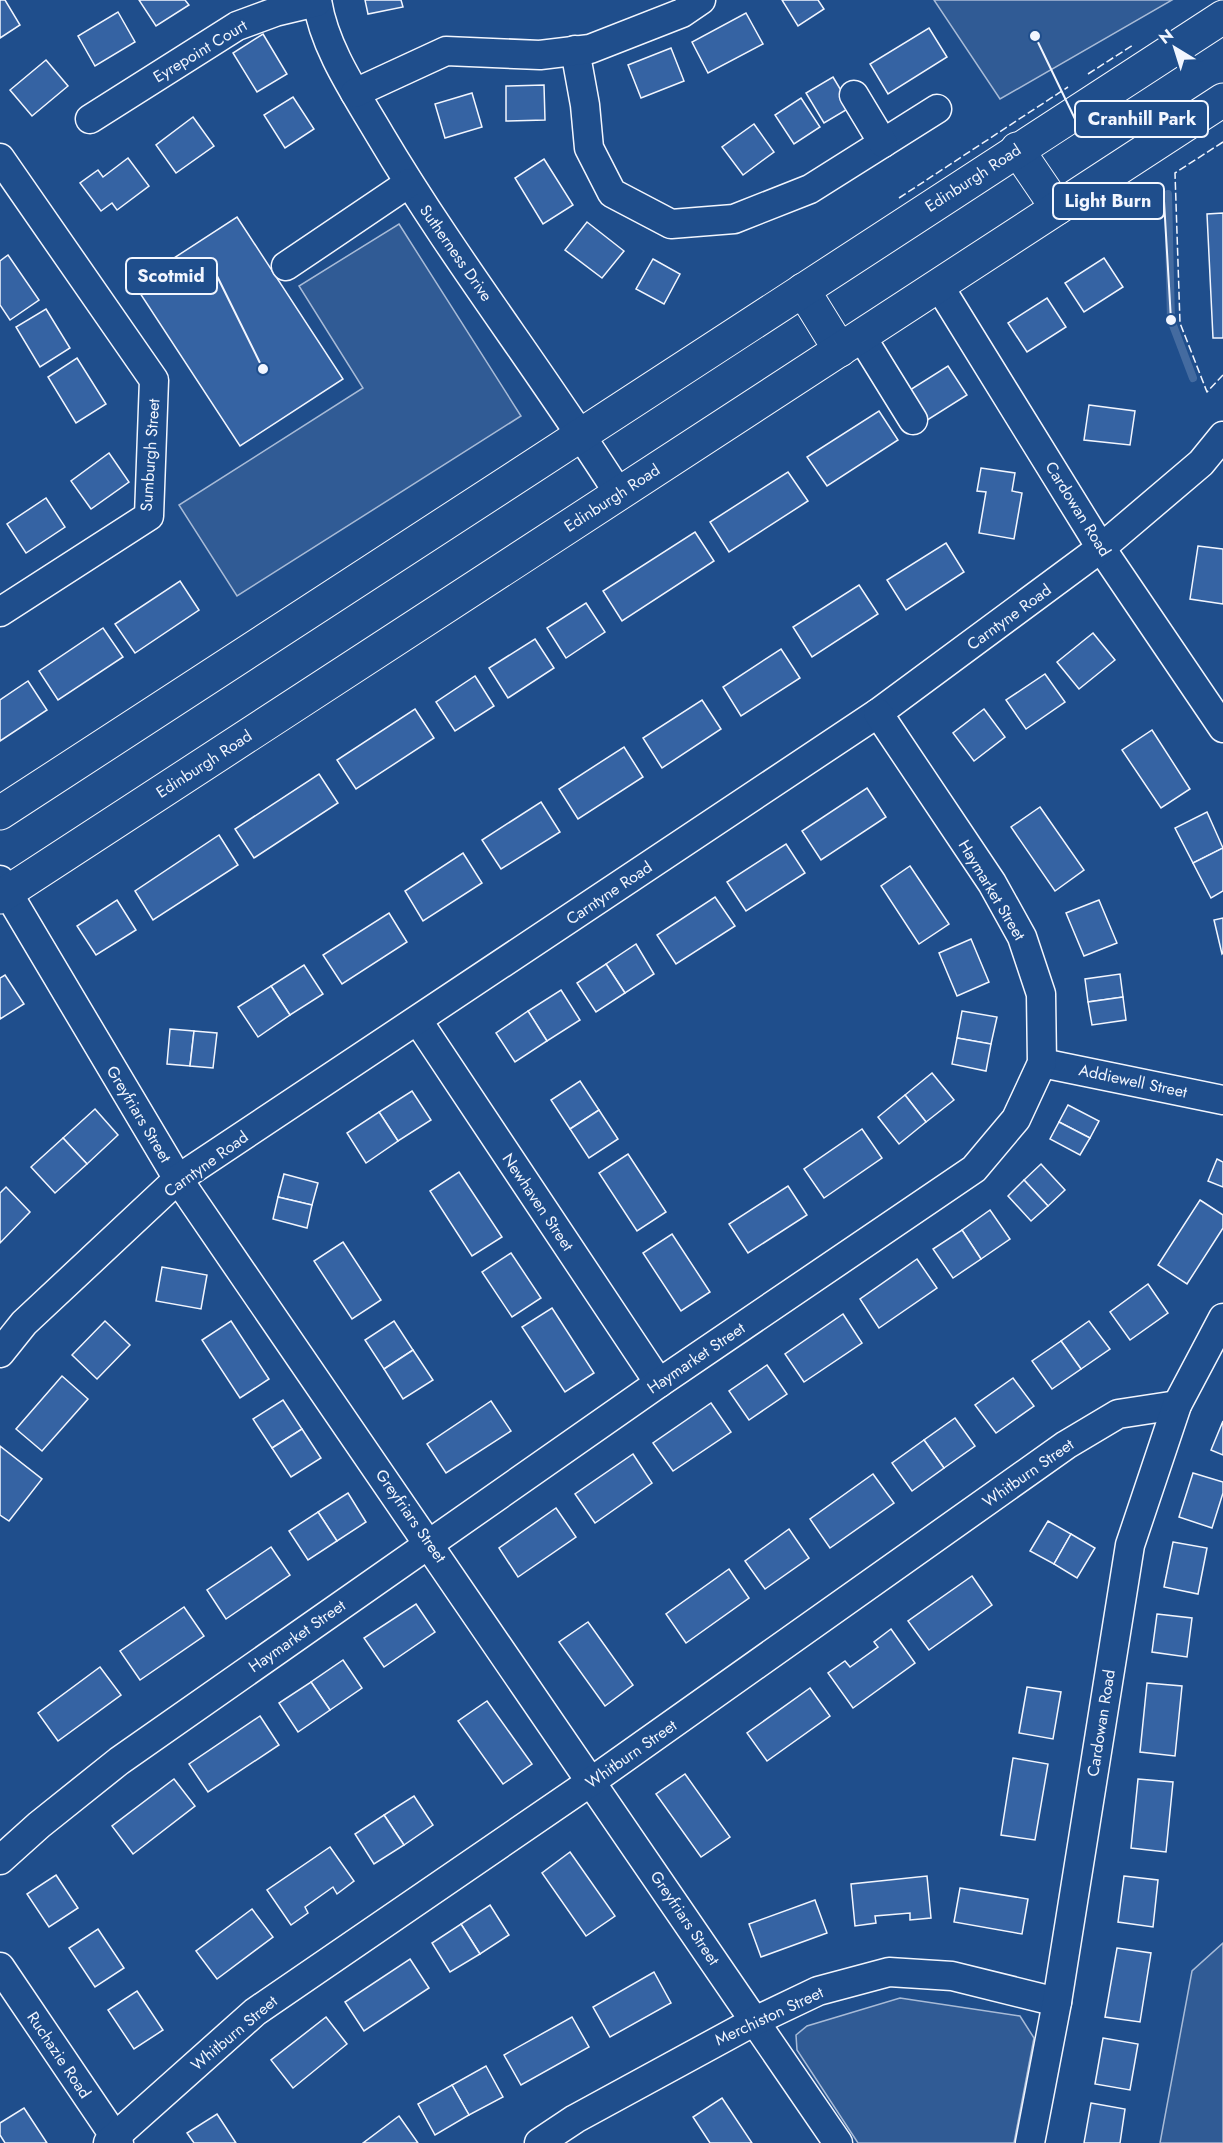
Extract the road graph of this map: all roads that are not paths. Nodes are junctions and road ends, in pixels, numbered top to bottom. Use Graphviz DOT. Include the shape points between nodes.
graph roads {
  1 [pos="700,0"];
  2 [pos="317,1"];
  3 [pos="1223,17"];
  4 [pos="575,50"];
  5 [pos="355,93"];
  6 [pos="855,95"];
  7 [pos="1223,100"];
  8 [pos="937,109"];
  9 [pos="90,119"];
  10 [pos="884,143"];
  11 [pos="1017,149"];
  12 [pos="0,158"];
  13 [pos="409,183"];
  14 [pos="1057,208"];
  15 [pos="286,266"];
  16 [pos="939,286"];
  17 [pos="803,290"];
  18 [pos="851,343"];
  19 [pos="913,420"];
  20 [pos="581,435"];
  21 [pos="1223,436"];
  22 [pos="619,494"];
  23 [pos="1101,548"];
  24 [pos="0,612"];
  25 [pos="878,713"];
  26 [pos="1223,728"];
  27 [pos="0,813"];
  28 [pos="2,890"];
  29 [pos="418,1021"];
  30 [pos="1042,1063"];
  31 [pos="1223,1100"];
  32 [pos="178,1179"];
  33 [pos="1223,1318"];
  34 [pos="0,1353"];
  35 [pos="659,1383"];
  36 [pos="1177,1405"];
  37 [pos="429,1543"];
  38 [pos="592,1781"];
  39 [pos="0,1860"];
  40 [pos="0,1967"];
  41 [pos="1057,2002"];
  42 [pos="755,2021"];
  43 [pos="114,2141"];
  44 [pos="538,2143"];
  45 [pos="838,2143"];
  46 [pos="1030,2143"];
  1 -- 4 [label="street" via="682,13 590,49"];
  2 -- 5 [label="street, Sutherness Drive" via="320,20"];
  2 -- 9 [label="street, Eyrepoint Court" via="237,26"];
  3 -- 11 [label="main road, Edinburgh Road"];
  4 -- 5 [label="street" via="540,55 446,51"];
  4 -- 10 [label="street" via="589,148 612,193 671,224 734,219 810,189"];
  5 -- 13 [label="street, Sutherness Drive"];
  6 -- 10 [label="street"];
  7 -- 14 [label="main road, Edinburgh Road"];
  8 -- 10 [label="street"];
  11 -- 14 [label="main road"];
  11 -- 17 [label="main road, Edinburgh Road"];
  12 -- 24 [label="street, Sumburgh Street" via="154,380 149,516"];
  13 -- 15 [label="street"];
  13 -- 20 [label="street, Sutherness Drive"];
  14 -- 16 [label="main road, Edinburgh Road"];
  16 -- 18 [label="main road, Edinburgh Road"];
  16 -- 23 [label="street, Cardowan Road"];
  17 -- 18 [label="main road"];
  17 -- 20 [label="main road, Edinburgh Road"];
  18 -- 19 [label="street"];
  18 -- 22 [label="main road, Edinburgh Road"];
  20 -- 22 [label="street, Sutherness Drive"];
  20 -- 27 [label="main road, Edinburgh Road"];
  21 -- 23 [label="street, Carntyne Road" via="1201,463"];
  22 -- 28 [label="main road, Edinburgh Road"];
  23 -- 25 [label="street, Carntyne Road"];
  23 -- 26 [label="street, Cardowan Road"];
  25 -- 29 [label="street, Carntyne Road"];
  25 -- 30 [label="street, Haymarket Street" via="992,883 1022,938 1041,994"];
  28 -- 32 [label="street, Greyfriars Street"];
  29 -- 32 [label="street, Carntyne Road"];
  29 -- 35 [label="street, Newhaven Street"];
  30 -- 31 [label="street, Addiewell Street"];
  30 -- 35 [label="street, Haymarket Street" via="1016,1119 974,1169"];
  32 -- 34 [label="street, Carntyne Road" via="24,1323"];
  32 -- 37 [label="street, Greyfriars Street"];
  33 -- 36 [label="street, Cardowan Road"];
  35 -- 37 [label="street, Haymarket Street"];
  36 -- 38 [label="street, Whitburn Street" via="1118,1414 1066,1445"];
  36 -- 41 [label="street, Cardowan Road" via="1130,1545"];
  37 -- 38 [label="street, Greyfriars Street"];
  37 -- 39 [label="street, Haymarket Street" via="119,1761"];
  38 -- 42 [label="street, Greyfriars Street"];
  38 -- 43 [label="street, Whitburn Street" via="255,2012"];
  40 -- 43 [label="street, Ruchazie Road"];
  41 -- 42 [label="street, Merchiston Street" via="952,1976 889,1972 818,1991"];
  41 -- 46 [label="street, Cardowan Road"];
  42 -- 44 [label="street, Merchiston Street" via="585,2113"];
  42 -- 45 [label="street, Greyfriars Street"];
}
